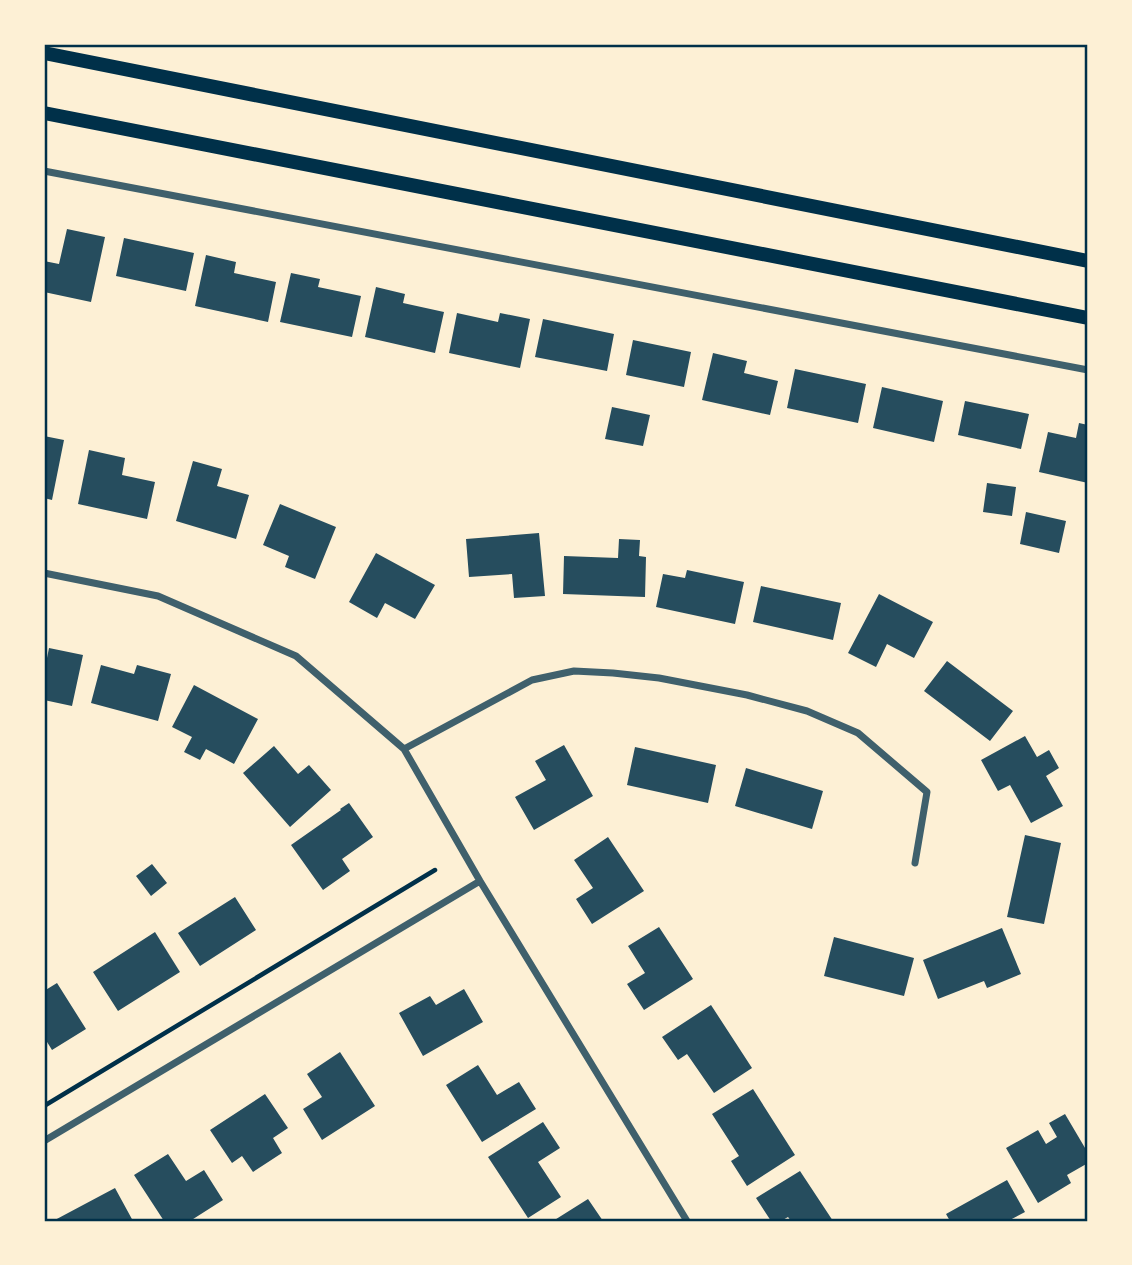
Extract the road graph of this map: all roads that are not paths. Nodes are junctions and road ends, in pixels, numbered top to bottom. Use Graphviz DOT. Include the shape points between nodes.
graph roads {
  1 [pos="44,53"];
  2 [pos="44,113"];
  3 [pos="44,171"];
  4 [pos="1088,261"];
  5 [pos="1088,318"];
  6 [pos="1088,370"];
  7 [pos="44,573"];
  8 [pos="404,749"];
  9 [pos="915,863"];
  10 [pos="480,881"];
  11 [pos="44,1141"];
  12 [pos="688,1221"];
  1 -- 4 [label="main road"];
  2 -- 5 [label="main road"];
  3 -- 6 [label="street"];
  7 -- 8 [label="street" via="158,596 296,656"];
  8 -- 9 [label="street" via="532,680 574,671 659,678 747,695 807,711 858,733 927,792"];
  8 -- 10 [label="street"];
  10 -- 11 [label="street"];
  10 -- 12 [label="street"];
}
